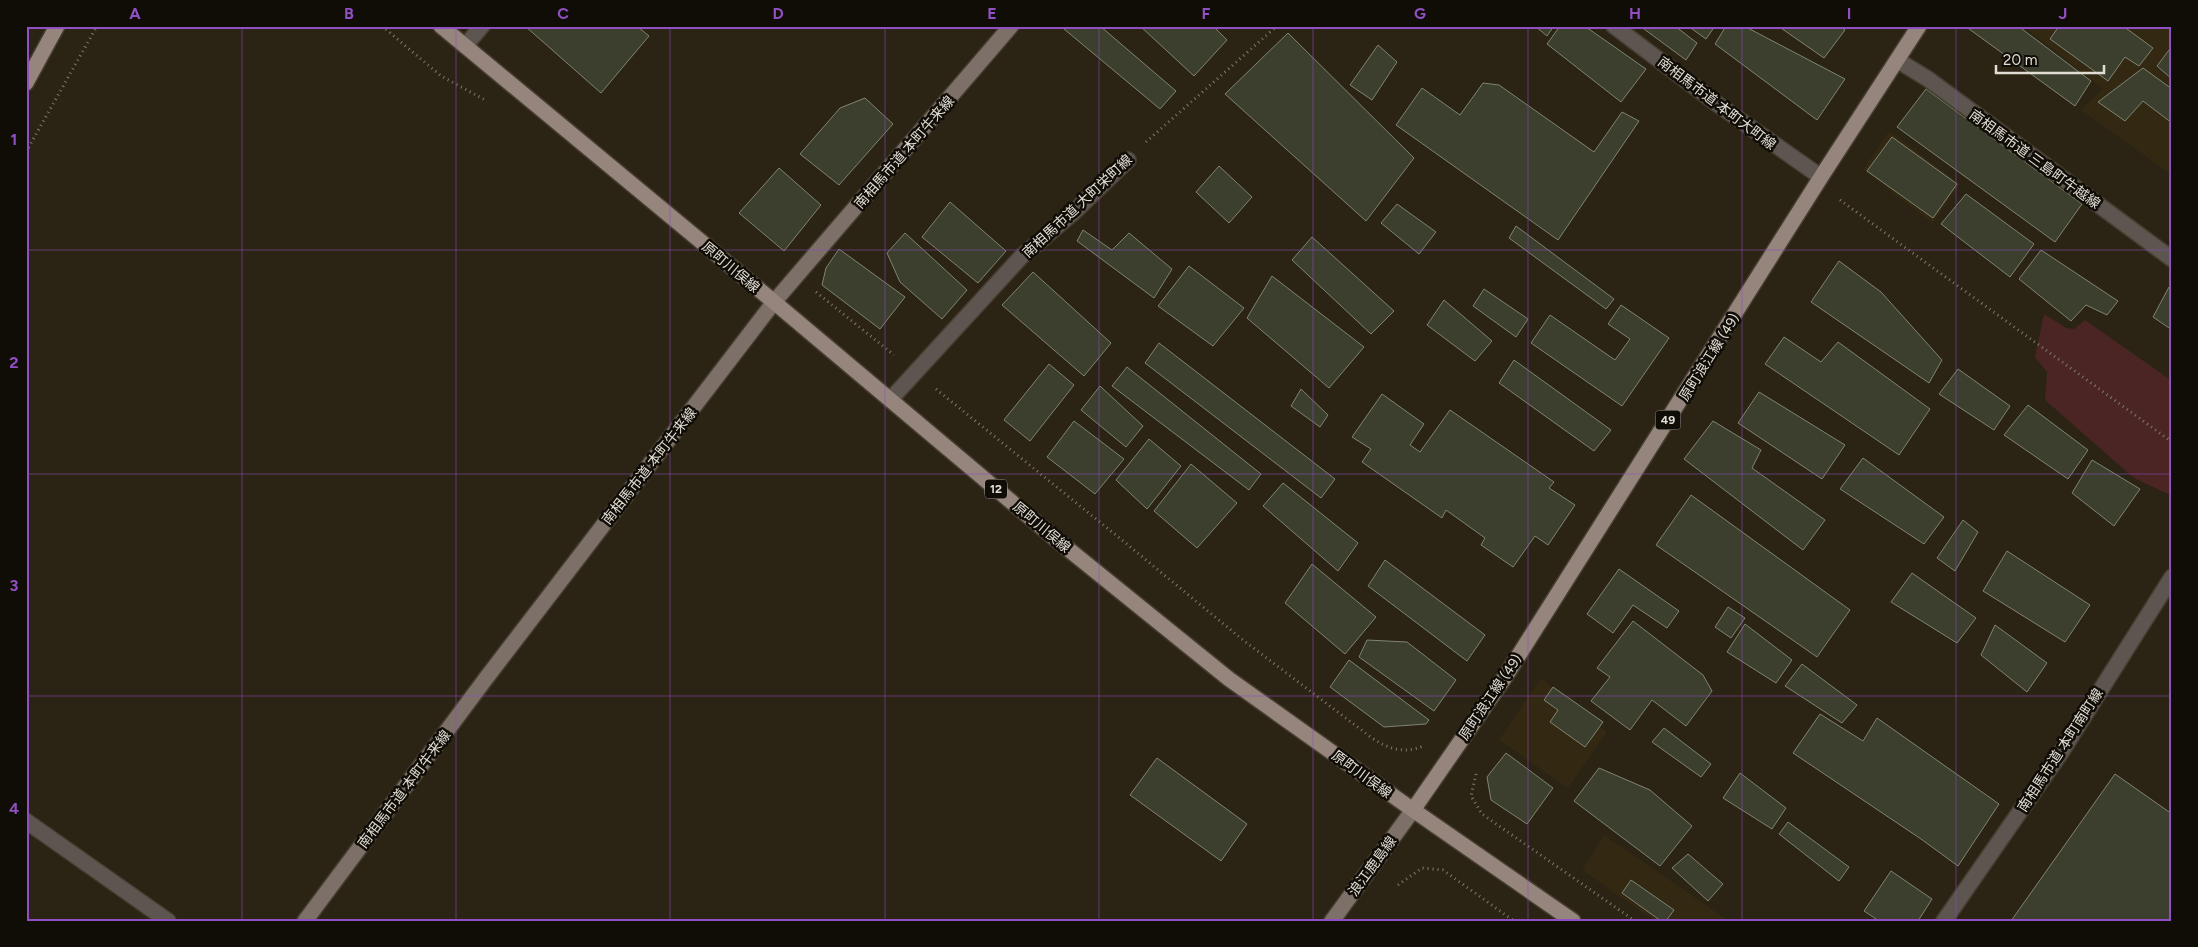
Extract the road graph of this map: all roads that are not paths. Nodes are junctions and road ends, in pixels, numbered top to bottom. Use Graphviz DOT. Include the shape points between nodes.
graph roads {
  1 [pos="57,26"];
  2 [pos="441,26"];
  3 [pos="482,26"];
  4 [pos="1011,26"];
  5 [pos="1614,26"];
  6 [pos="1919,26"];
  7 [pos="465,46"];
  8 [pos="1897,60"];
  9 [pos="26,83"];
  10 [pos="1128,160"];
  11 [pos="1821,177"];
  12 [pos="2172,259"];
  13 [pos="774,302"];
  14 [pos="890,400"];
  15 [pos="2172,576"];
  16 [pos="1413,810"];
  17 [pos="26,821"];
  18 [pos="168,921"];
  19 [pos="305,921"];
  20 [pos="1332,921"];
  21 [pos="1574,921"];
  22 [pos="1944,921"];
  1 -- 9 [label="main road"];
  2 -- 7 [label="main road, 原町川俣線 / 12"];
  3 -- 7 [label="street"];
  4 -- 13 [label="street, 南相馬市道 本町牛来線"];
  5 -- 11 [label="street, 南相馬市道 本町大町線"];
  6 -- 8 [label="main road, 原町浪江線 (49) / 49"];
  7 -- 13 [label="main road, 原町川俣線 / 12"];
  8 -- 11 [label="main road, 原町浪江線 (49) / 49"];
  8 -- 12 [label="street, 南相馬市道 三島町牛越線" via="1928,79"];
  10 -- 14 [label="street, 南相馬市道 大町栄町線" via="1073,214 1021,257"];
  11 -- 16 [label="main road, 原町浪江線 (49) / 49" via="1505,677"];
  13 -- 14 [label="main road, 原町川俣線 / 12"];
  13 -- 19 [label="street, 南相馬市道 本町牛来線"];
  14 -- 16 [label="main road, 原町川俣線 / 12" via="1229,679"];
  15 -- 22 [label="street, 南相馬市道 本町南町線" via="2062,751"];
  16 -- 20 [label="street, 浪江鹿島線"];
  16 -- 21 [label="main road, 原町川俣線 / 12"];
  17 -- 18 [label="street"];
}
